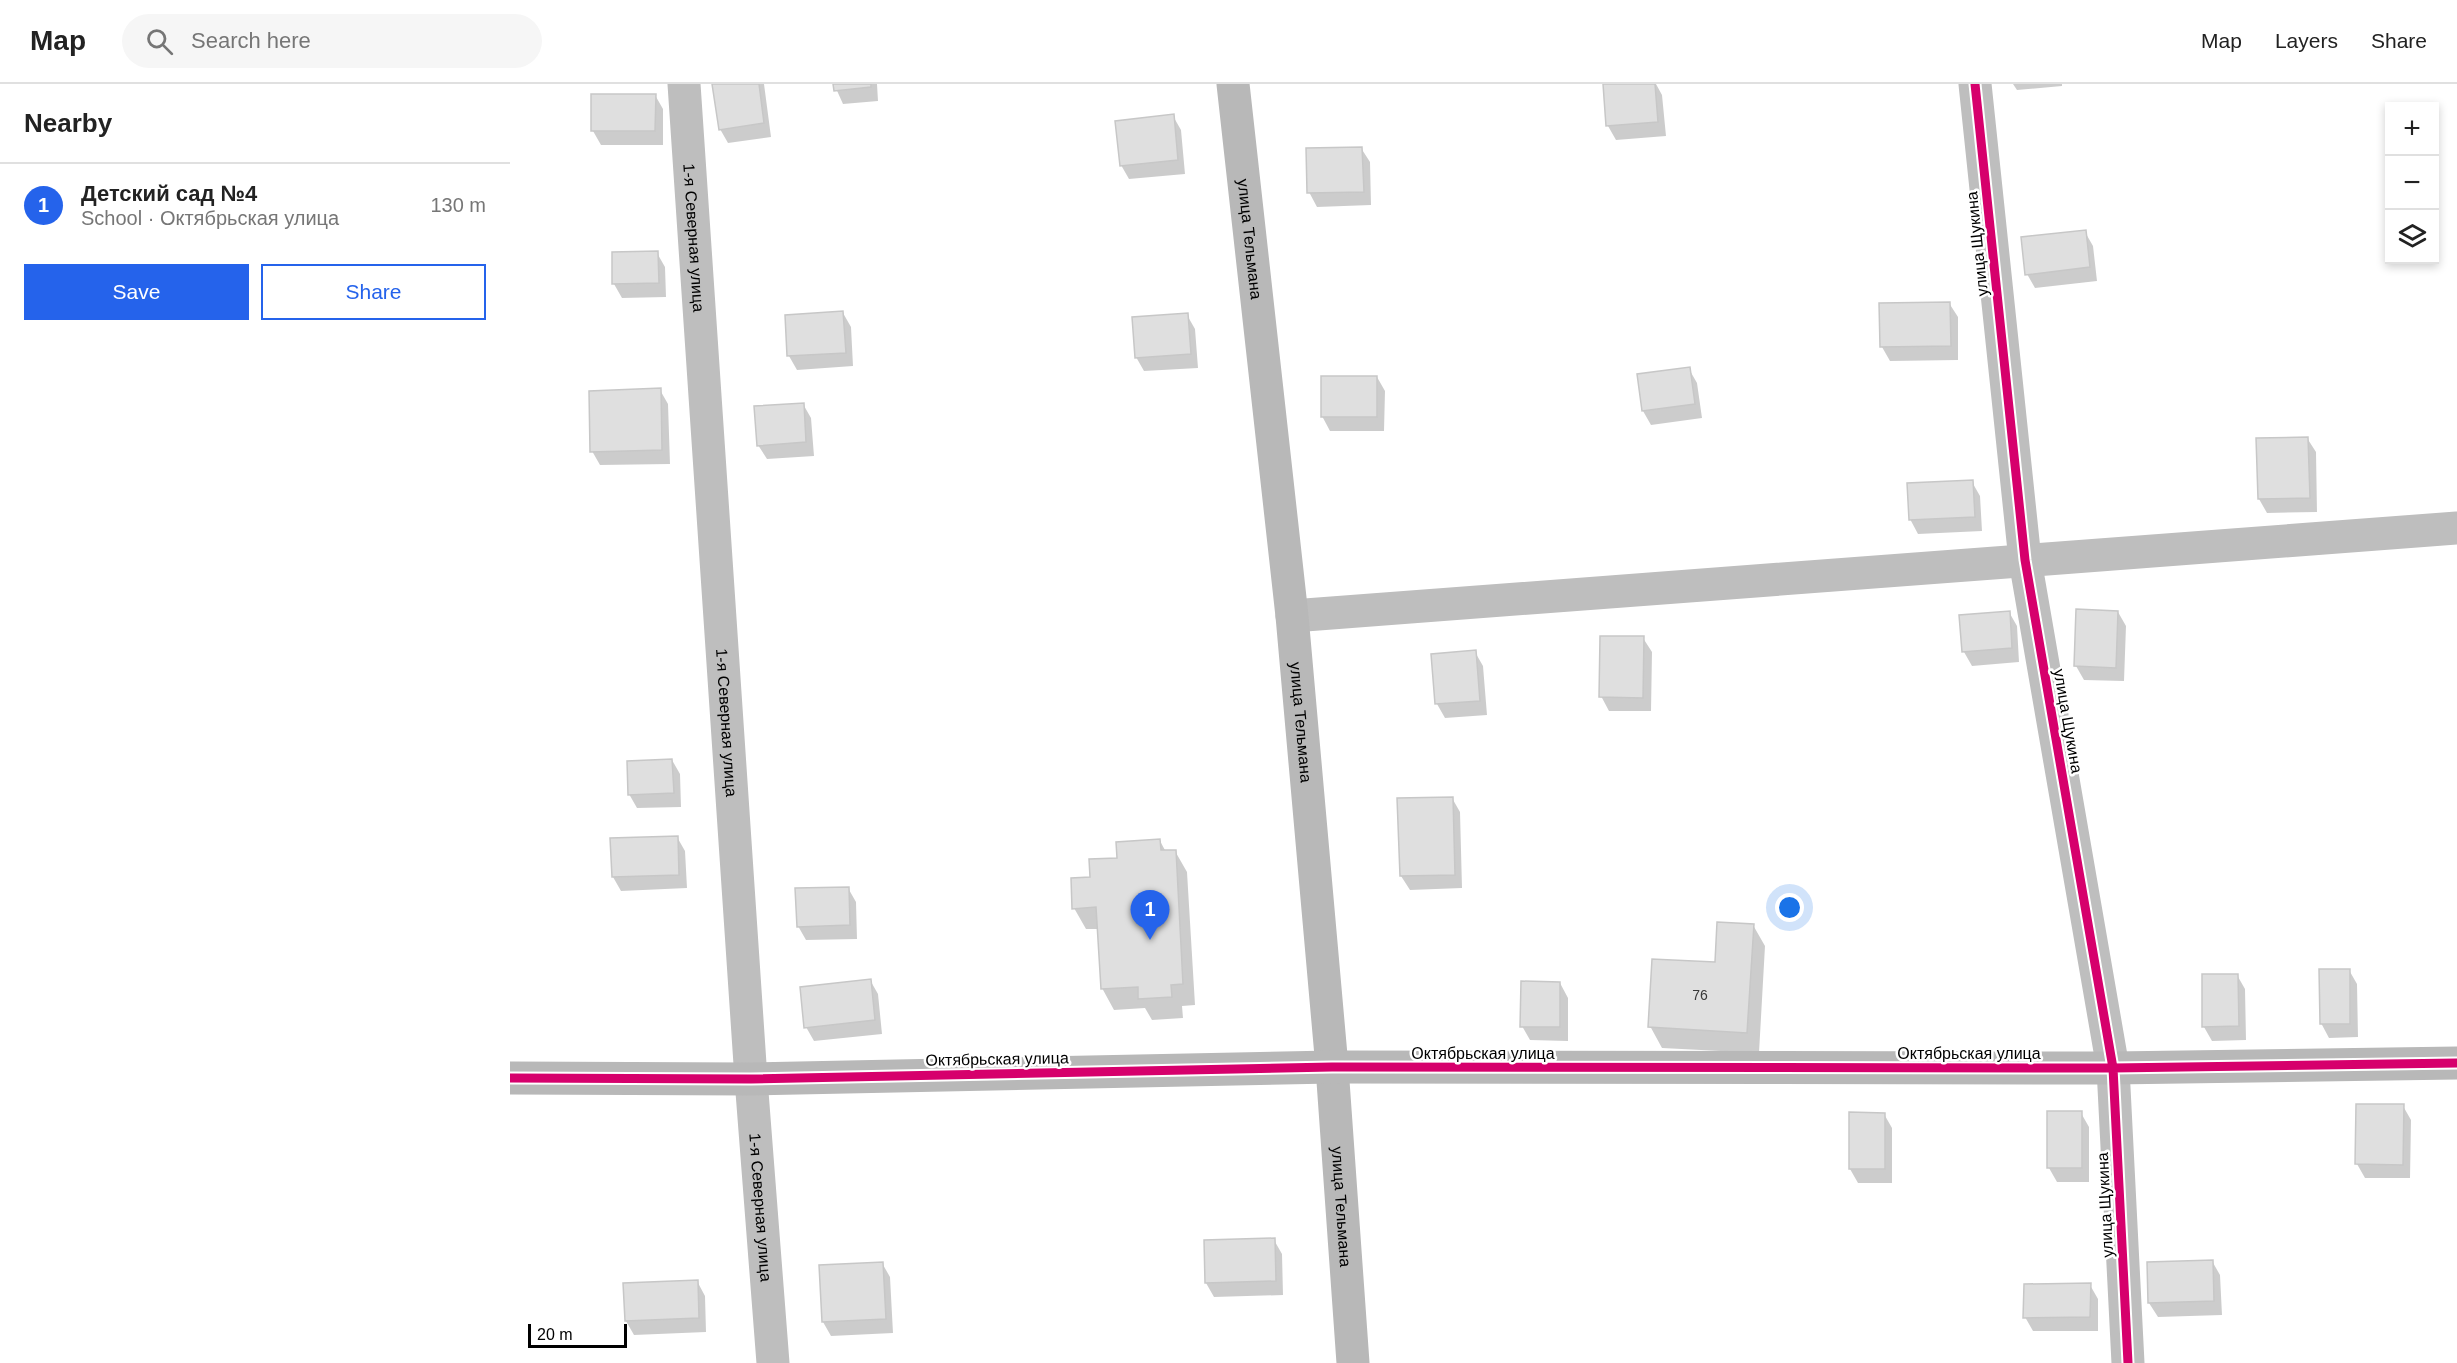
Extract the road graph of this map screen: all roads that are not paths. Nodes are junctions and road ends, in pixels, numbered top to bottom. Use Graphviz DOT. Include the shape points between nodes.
graph roads {
  1 [pos="684,84"];
  2 [pos="1233,84"];
  3 [pos="1975,84"];
  4 [pos="2457,528"];
  5 [pos="2025,560"];
  6 [pos="1292,616"];
  7 [pos="2457,1062"];
  8 [pos="1332,1068"];
  9 [pos="2113,1068"];
  10 [pos="510,1078"];
  11 [pos="751,1079"];
  12 [pos="773,1363"];
  13 [pos="1353,1363"];
  14 [pos="2128,1363"];
  1 -- 11 [label="street, 1-я Северная улица"];
  2 -- 6 [label="street, улица Тельмана"];
  3 -- 5 [label="street, улица Щукина"];
  4 -- 5 [label="street"];
  5 -- 6 [label="street"];
  5 -- 9 [label="street, улица Щукина"];
  6 -- 8 [label="street, улица Тельмана"];
  7 -- 9 [label="street, Октябрьская улица"];
  8 -- 9 [label="street, Октябрьская улица"];
  8 -- 11 [label="street, Октябрьская улица"];
  8 -- 13 [label="street, улица Тельмана"];
  9 -- 14 [label="street, улица Щукина"];
  10 -- 11 [label="street, Октябрьская улица"];
  11 -- 12 [label="street, 1-я Северная улица"];
}
